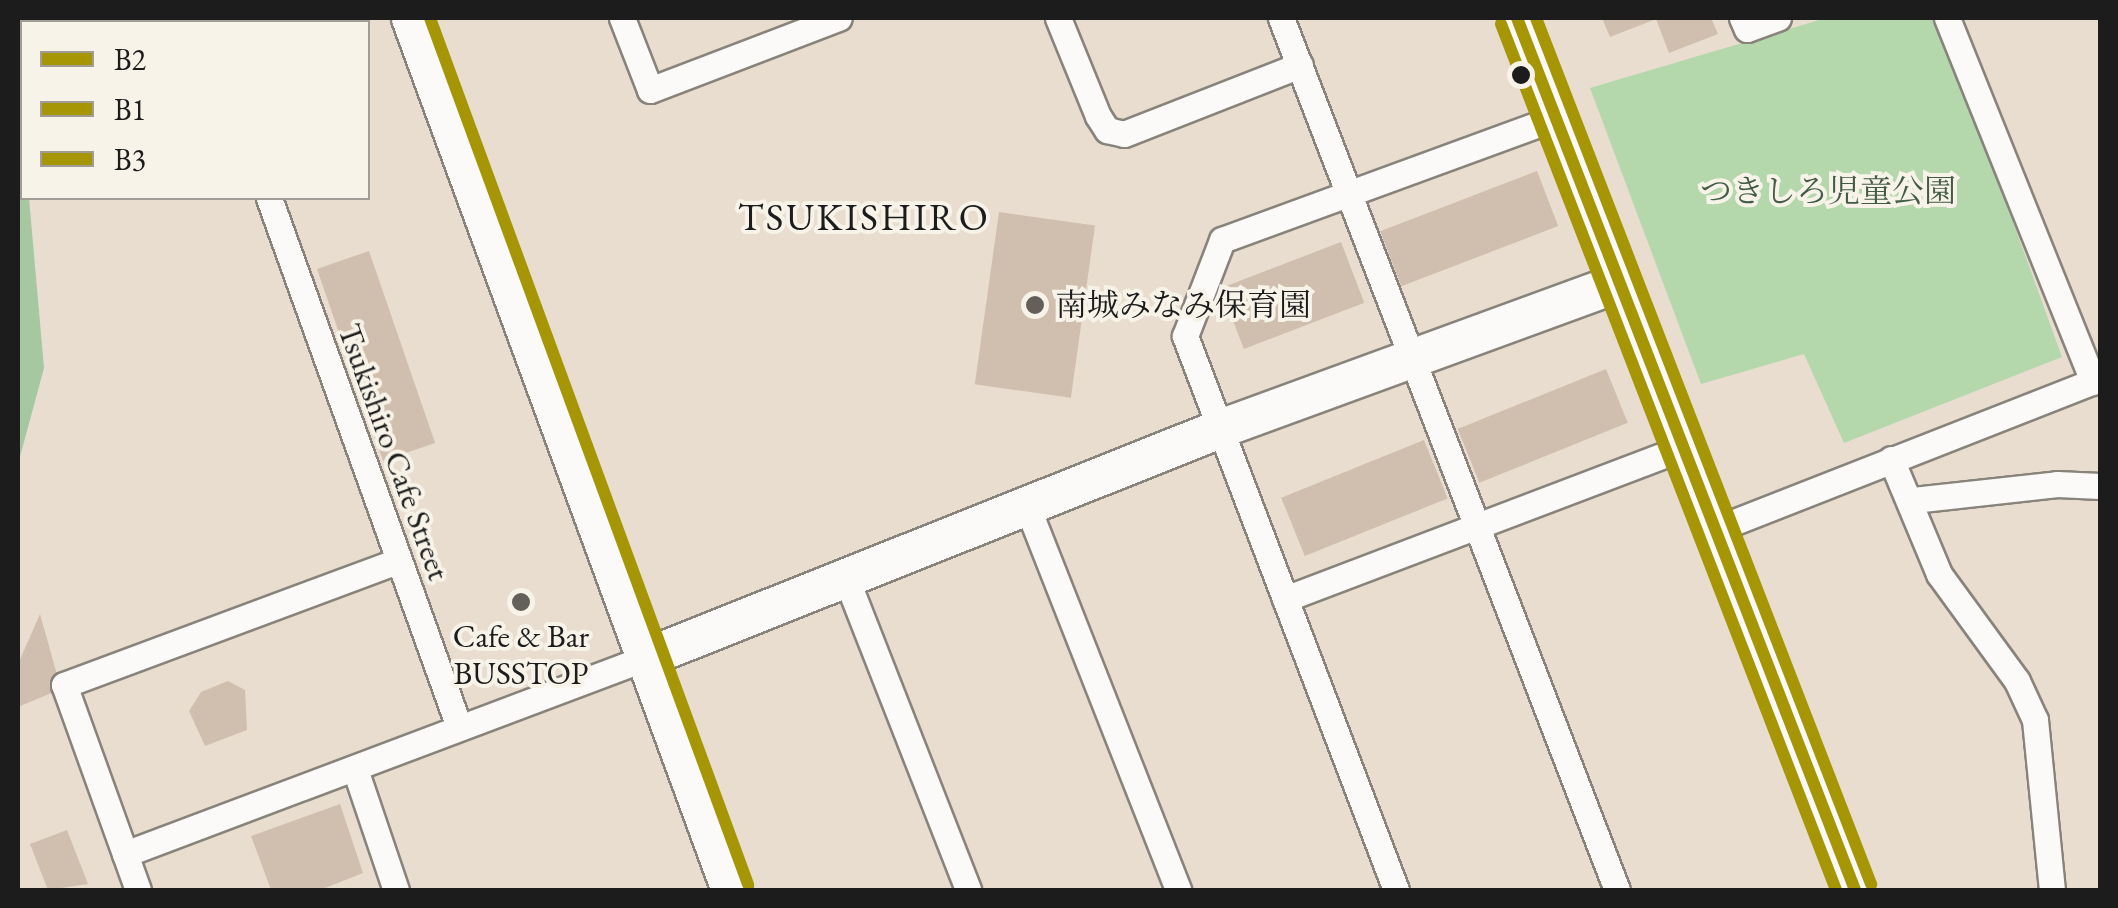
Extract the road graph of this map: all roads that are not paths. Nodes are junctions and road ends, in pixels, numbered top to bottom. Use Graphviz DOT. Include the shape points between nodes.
graph roads {
  1 [pos="412,18"];
  2 [pos="622,18"];
  3 [pos="839,18"];
  4 [pos="1058,18"];
  5 [pos="1282,18"];
  6 [pos="1517,18"];
  7 [pos="1742,18"];
  8 [pos="1778,18"];
  9 [pos="1947,18"];
  10 [pos="1300,65"];
  11 [pos="1556,118"];
  12 [pos="1349,196"];
  13 [pos="271,200"];
  14 [pos="1618,283"];
  15 [pos="1413,362"];
  16 [pos="2097,381"];
  17 [pos="1220,429"];
  18 [pos="1683,448"];
  19 [pos="1890,459"];
  20 [pos="2100,486"];
  21 [pos="1912,500"];
  22 [pos="1027,506"];
  23 [pos="1476,526"];
  24 [pos="1714,530"];
  25 [pos="398,562"];
  26 [pos="846,578"];
  27 [pos="1285,599"];
  28 [pos="648,656"];
  29 [pos="459,728"];
  30 [pos="356,772"];
  31 [pos="125,854"];
  32 [pos="138,890"];
  33 [pos="396,890"];
  34 [pos="732,890"];
  35 [pos="968,890"];
  36 [pos="1178,890"];
  37 [pos="1396,890"];
  38 [pos="1617,890"];
  39 [pos="1854,890"];
  40 [pos="2052,890"];
  1 -- 28 [label="main road"];
  2 -- 3 [label="street" via="650,90"];
  4 -- 10 [label="street" via="1098,116 1108,130 1124,134"];
  5 -- 10 [label="street"];
  6 -- 11 [label="street"];
  7 -- 8 [label="street" via="1747,29"];
  9 -- 16 [label="street"];
  10 -- 12 [label="street"];
  11 -- 12 [label="street"];
  11 -- 14 [label="street"];
  12 -- 15 [label="street"];
  12 -- 17 [label="street" via="1222,240 1185,336"];
  13 -- 25 [label="street, Tsukishiro Cafe Street"];
  14 -- 15 [label="street"];
  14 -- 18 [label="street"];
  15 -- 17 [label="street"];
  15 -- 23 [label="street"];
  16 -- 19 [label="street"];
  17 -- 22 [label="street"];
  17 -- 27 [label="street"];
  18 -- 23 [label="street"];
  18 -- 24 [label="street"];
  19 -- 21 [label="street"];
  19 -- 24 [label="street"];
  20 -- 21 [label="street" via="2057,484"];
  21 -- 40 [label="street" via="1939,574 2017,681 2035,720"];
  22 -- 26 [label="street"];
  22 -- 36 [label="street"];
  23 -- 27 [label="street"];
  23 -- 38 [label="street"];
  24 -- 39 [label="street"];
  25 -- 29 [label="street, Tsukishiro Cafe Street"];
  25 -- 31 [label="street" via="64,685"];
  26 -- 28 [label="street"];
  26 -- 35 [label="street"];
  27 -- 37 [label="street"];
  28 -- 29 [label="street"];
  28 -- 34 [label="main road"];
  29 -- 30 [label="street"];
  30 -- 31 [label="street"];
  30 -- 33 [label="street"];
  31 -- 32 [label="street"];
}
